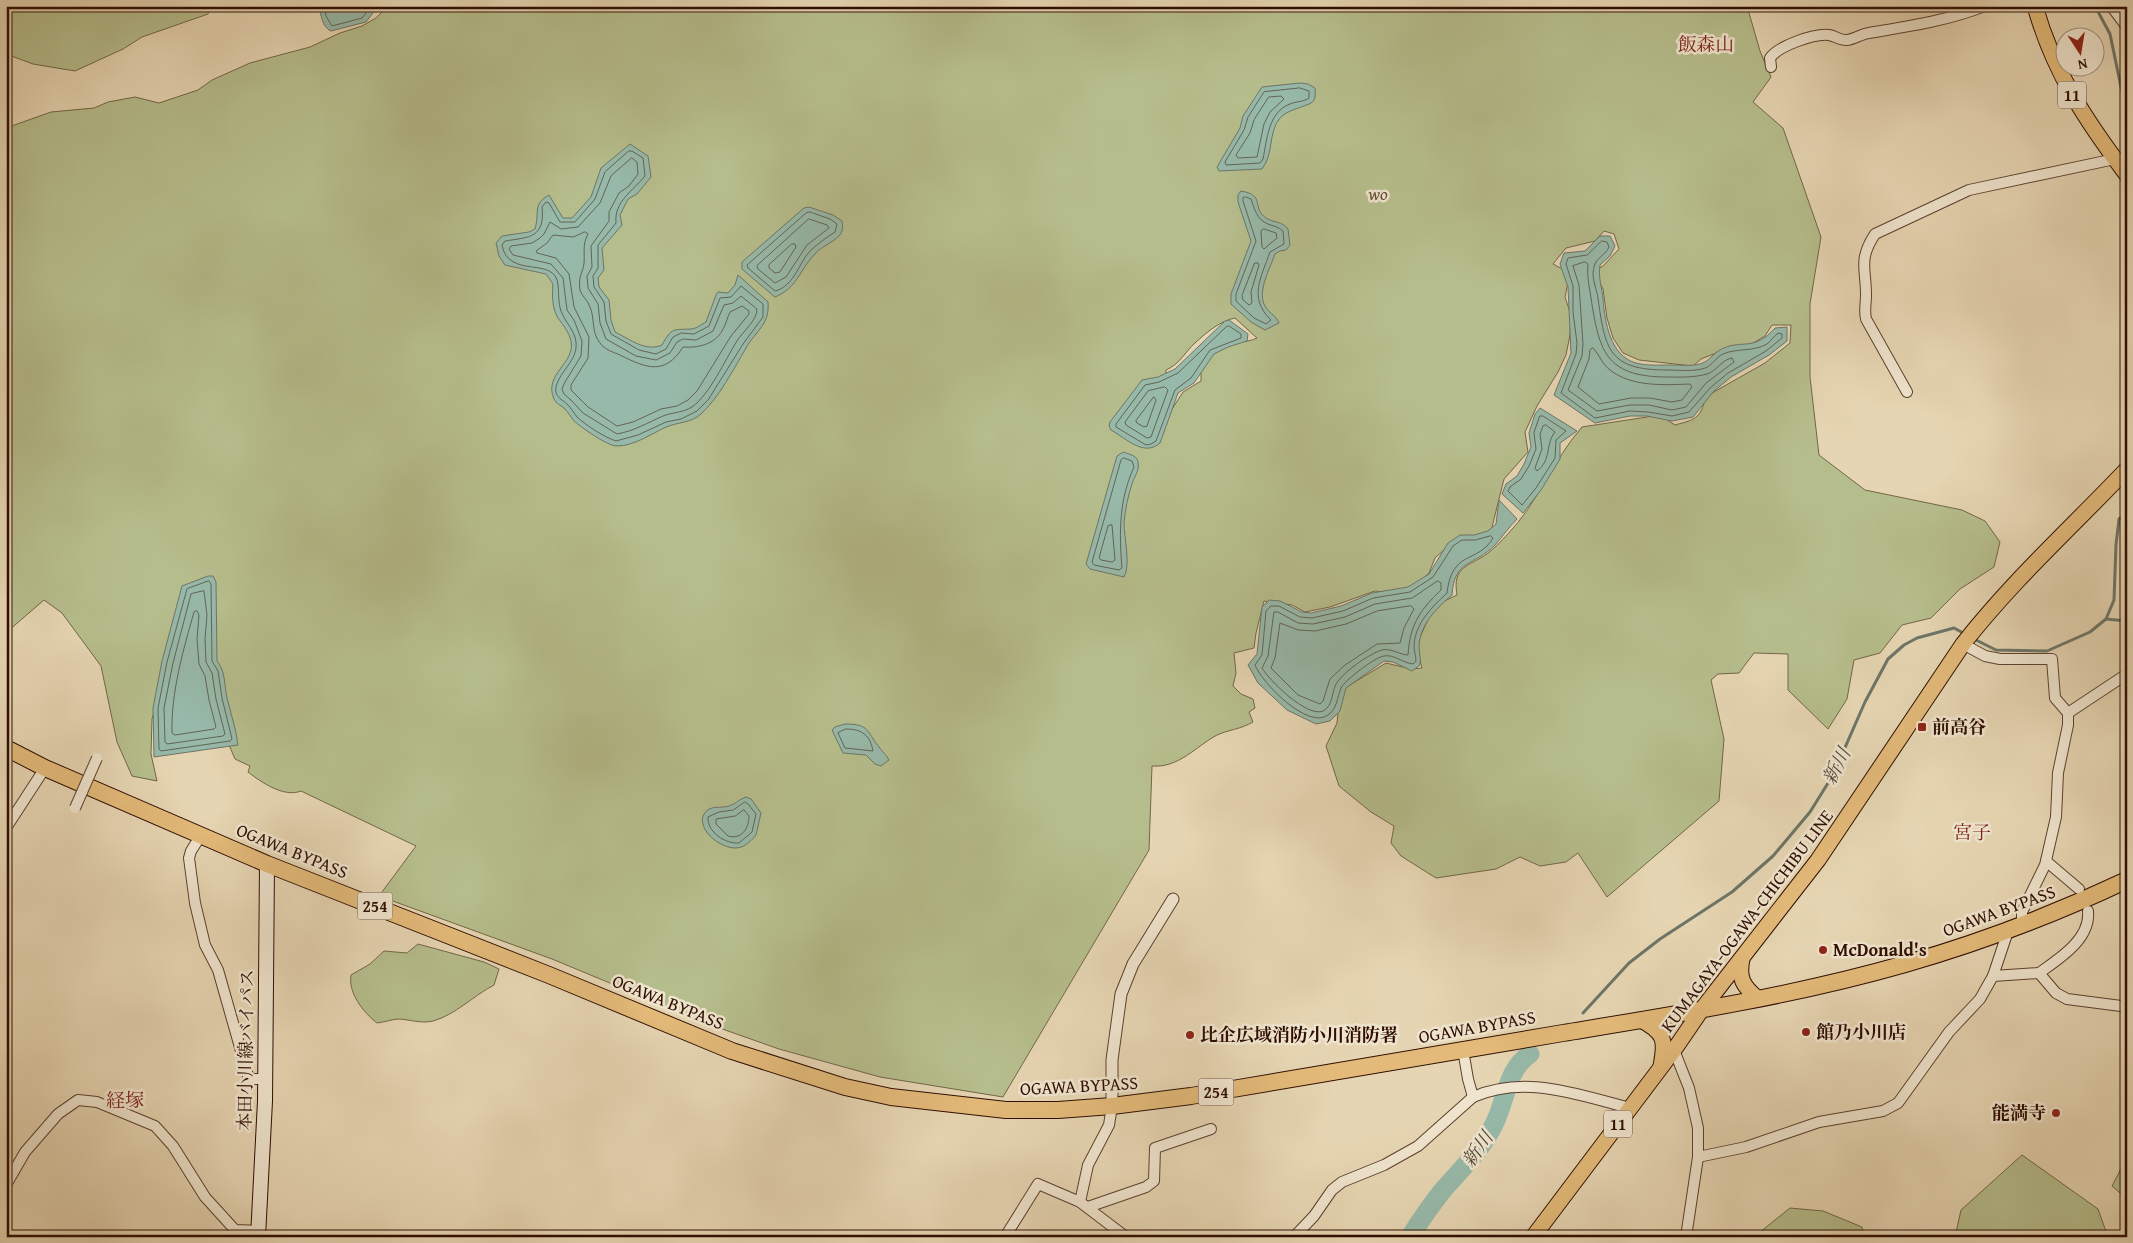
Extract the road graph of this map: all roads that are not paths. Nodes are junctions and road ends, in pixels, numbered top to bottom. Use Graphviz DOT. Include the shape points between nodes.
graph roads {
  1 [pos="1985,6"];
  2 [pos="2035,6"];
  3 [pos="2111,6"];
  4 [pos="2127,27"];
  5 [pos="1771,67"];
  6 [pos="2115,159"];
  7 [pos="2127,175"];
  8 [pos="1907,392"];
  9 [pos="2127,469"];
  10 [pos="1964,644"];
  11 [pos="2127,674"];
  12 [pos="2068,713"];
  13 [pos="6,748"];
  14 [pos="97,758"];
  15 [pos="45,768"];
  16 [pos="76,808"];
  17 [pos="6,828"];
  18 [pos="201,835"];
  19 [pos="2046,861"];
  20 [pos="267,864"];
  21 [pos="2127,880"];
  22 [pos="2079,888"];
  23 [pos="1173,899"];
  24 [pos="2088,911"];
  25 [pos="2015,929"];
  26 [pos="1742,959"];
  27 [pos="2039,973"];
  28 [pos="1993,976"];
  29 [pos="1757,998"];
  30 [pos="1702,1009"];
  31 [pos="2127,1009"];
  32 [pos="1641,1020"];
  33 [pos="1464,1050"];
  34 [pos="1674,1050"];
  35 [pos="1661,1067"];
  36 [pos="265,1079"];
  37 [pos="1474,1097"];
  38 [pos="1112,1106"];
  39 [pos="1630,1108"];
  40 [pos="1211,1128"];
  41 [pos="1698,1157"];
  42 [pos="6,1185"];
  43 [pos="1084,1204"];
  44 [pos="258,1234"];
  45 [pos="1005,1237"];
  46 [pos="1126,1237"];
  47 [pos="1294,1237"];
  48 [pos="1533,1237"];
  49 [pos="1686,1237"];
  1 -- 5 [label="street" via="1951,18 1866,33 1846,41 1827,35 1813,37 1774,52 1770,58"];
  2 -- 6 [label="main road, 11" via="2053,59 2068,88"];
  3 -- 4 [label="street"];
  6 -- 7 [label="main road, 11"];
  6 -- 8 [label="street" via="1969,190 1876,234 1863,262 1866,319"];
  9 -- 10 [label="main road, KUMAGAYA-OGAWA-CHICHIBU LINE / 11" via="2015,582"];
  10 -- 12 [label="street" via="1985,656 2000,659 2052,659 2055,698"];
  10 -- 26 [label="main road, KUMAGAYA-OGAWA-CHICHIBU LINE / 11" via="1818,860"];
  11 -- 12 [label="street"];
  12 -- 19 [label="street" via="2058,773 2056,817"];
  13 -- 15 [label="highway, OGAWA BYPASS / 254"];
  14 -- 16 [label="street, bridge"];
  15 -- 17 [label="street"];
  15 -- 18 [label="highway, OGAWA BYPASS / 254"];
  18 -- 20 [label="highway, OGAWA BYPASS / 254"];
  18 -- 36 [label="street" via="189,858 205,945 218,970 249,1078"];
  19 -- 22 [label="street"];
  19 -- 25 [label="street"];
  20 -- 36 [label="main road, 本田小川線バイパス"];
  20 -- 38 [label="highway, OGAWA BYPASS / 254" via="732,1051 845,1087 891,1097 1006,1110"];
  21 -- 25 [label="highway, OGAWA BYPASS / 254"];
  23 -- 38 [label="street" via="1133,964 1121,994 1112,1060"];
  24 -- 27 [label="street" via="2087,926 2079,939 2056,962"];
  25 -- 28 [label="street"];
  25 -- 29 [label="highway, OGAWA BYPASS / 254" via="1904,965"];
  26 -- 29 [label="main road" via="1741,980"];
  26 -- 30 [label="main road, KUMAGAYA-OGAWA-CHICHIBU LINE / 11"];
  27 -- 28 [label="street"];
  27 -- 31 [label="street" via="2056,993 2067,999"];
  28 -- 41 [label="street" via="1980,1000 1949,1032 1898,1103 1883,1111 1819,1122 1746,1147"];
  29 -- 30 [label="highway, OGAWA BYPASS / 254"];
  30 -- 32 [label="highway, OGAWA BYPASS / 254"];
  30 -- 34 [label="main road, KUMAGAYA-OGAWA-CHICHIBU LINE / 11"];
  32 -- 33 [label="highway, OGAWA BYPASS / 254"];
  32 -- 35 [label="main road" via="1660,1033 1664,1050"];
  33 -- 37 [label="street"];
  33 -- 38 [label="highway, OGAWA BYPASS / 254" via="1191,1096"];
  34 -- 35 [label="main road, KUMAGAYA-OGAWA-CHICHIBU LINE / 11"];
  34 -- 41 [label="street" via="1689,1088 1698,1128"];
  35 -- 39 [label="main road, KUMAGAYA-OGAWA-CHICHIBU LINE / 11"];
  36 -- 44 [label="main road, 本田小川線バイパス"];
  37 -- 39 [label="street" via="1498,1089 1539,1086"];
  37 -- 47 [label="street" via="1418,1146 1384,1165 1342,1182"];
  38 -- 43 [label="street" via="1109,1125 1088,1166"];
  39 -- 48 [label="main road, KUMAGAYA-OGAWA-CHICHIBU LINE / 11"];
  40 -- 43 [label="street" via="1155,1148 1154,1181 1146,1187"];
  41 -- 49 [label="street"];
  42 -- 44 [label="street" via="25,1152 58,1114 78,1100 97,1102 155,1126 173,1146 205,1197 234,1230"];
  43 -- 45 [label="street" via="1038,1184"];
  43 -- 46 [label="street"];
}
